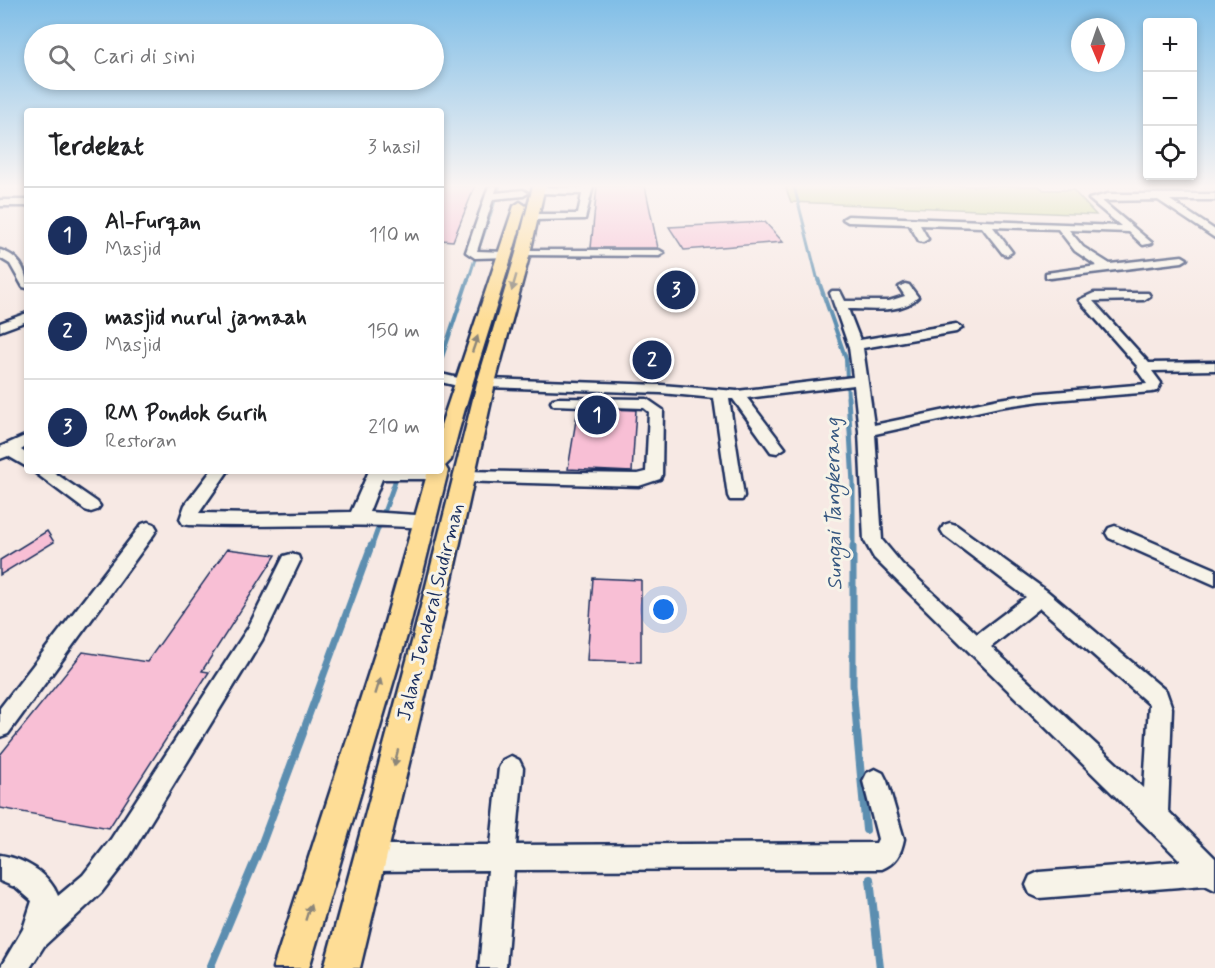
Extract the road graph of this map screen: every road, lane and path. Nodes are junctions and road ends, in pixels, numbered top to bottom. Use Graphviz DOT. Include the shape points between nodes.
graph roads {
  1 [pos="480,231"];
  2 [pos="520,231"];
  3 [pos="918,231"];
  4 [pos="991,231"];
  5 [pos="1064,231"];
  6 [pos="1134,231"];
  7 [pos="923,239"];
  8 [pos="1147,243"];
  9 [pos="1007,252"];
  10 [pos="0,253"];
  11 [pos="659,253"];
  12 [pos="514,254"];
  13 [pos="24,255"];
  14 [pos="1182,259"];
  15 [pos="8,261"];
  16 [pos="1108,268"];
  17 [pos="1050,275"];
  18 [pos="24,281"];
  19 [pos="905,287"];
  20 [pos="1144,296"];
  21 [pos="24,318"];
  22 [pos="0,327"];
  23 [pos="956,328"];
  24 [pos="856,347"];
  25 [pos="1215,366"];
  26 [pos="1145,367"];
  27 [pos="444,379"];
  28 [pos="860,380"];
  29 [pos="462,383"];
  30 [pos="486,383"];
  31 [pos="721,393"];
  32 [pos="737,395"];
  33 [pos="558,402"];
  34 [pos="867,431"];
  35 [pos="24,441"];
  36 [pos="777,448"];
  37 [pos="4,451"];
  38 [pos="444,455"];
  39 [pos="24,461"];
  40 [pos="444,463"];
  41 [pos="444,471"];
  42 [pos="45,474"];
  43 [pos="218,474"];
  44 [pos="375,474"];
  45 [pos="438,474"];
  46 [pos="439,474"];
  47 [pos="736,496"];
  48 [pos="91,506"];
  49 [pos="357,519"];
  50 [pos="412,520"];
  51 [pos="148,529"];
  52 [pos="950,530"];
  53 [pos="1115,533"];
  54 [pos="291,561"];
  55 [pos="1215,576"];
  56 [pos="1040,597"];
  57 [pos="976,647"];
  58 [pos="0,726"];
  59 [pos="511,768"];
  60 [pos="875,781"];
  61 [pos="1155,816"];
  62 [pos="503,857"];
  63 [pos="371,858"];
  64 [pos="0,868"];
  65 [pos="1212,874"];
  66 [pos="1039,885"];
  67 [pos="34,936"];
  68 [pos="492,966"];
  69 [pos="14,968"];
  70 [pos="291,968"];
  71 [pos="342,968"];
  1 -- 12 [label="street" via="471,254"];
  2 -- 12 [label="main road, Jalan Jenderal Sudirman"];
  3 -- 7 [label="street"];
  4 -- 9 [label="street"];
  5 -- 16 [label="street" via="1079,249"];
  6 -- 8 [label="street"];
  10 -- 15 [label="street"];
  11 -- 12 [label="street"];
  29 -- 12 [label="main road, Jalan Jenderal Sudirman, one-way"];
  12 -- 30 [label="main road, Jalan Jenderal Sudirman, one-way"];
  13 -- 15 [label="street"];
  14 -- 16 [label="street"];
  15 -- 18 [label="street"];
  16 -- 17 [label="street"];
  19 -- 24 [label="street" via="912,297 909,301 891,304 838,299"];
  20 -- 26 [label="street" via="1085,300"];
  21 -- 22 [label="street"];
  23 -- 24 [label="street"];
  24 -- 28 [label="street"];
  25 -- 26 [label="street"];
  26 -- 34 [label="street" via="1154,386 1149,390 999,403"];
  27 -- 29 [label="street"];
  28 -- 32 [label="street"];
  28 -- 34 [label="street"];
  29 -- 38 [label="main road, Jalan Jenderal Sudirman"];
  30 -- 31 [label="street"];
  30 -- 40 [label="main road, Jalan Jenderal Sudirman"];
  31 -- 32 [label="street"];
  31 -- 47 [label="street"];
  32 -- 36 [label="street"];
  33 -- 41 [label="street" via="654,407 654,475 639,480"];
  34 -- 57 [label="street" via="874,544"];
  35 -- 37 [label="street"];
  37 -- 39 [label="street"];
  42 -- 48 [label="street"];
  43 -- 49 [label="street" via="191,510 189,519"];
  44 -- 49 [label="street"];
  45 -- 50 [label="main road, Jalan Jenderal Sudirman"];
  46 -- 63 [label="main road, Jalan Jenderal Sudirman, one-way"];
  49 -- 50 [label="street"];
  70 -- 50 [label="main road, Jalan Jenderal Sudirman, one-way" via="396,628"];
  51 -- 58 [label="street"];
  52 -- 56 [label="street"];
  53 -- 55 [label="street"];
  54 -- 67 [label="street" via="255,634 120,848 92,885"];
  56 -- 57 [label="street"];
  56 -- 61 [label="street" via="1158,698 1161,708"];
  57 -- 61 [label="street"];
  59 -- 62 [label="street"];
  60 -- 62 [label="street" via="891,839 882,856"];
  61 -- 65 [label="street"];
  62 -- 63 [label="street"];
  62 -- 68 [label="street"];
  63 -- 71 [label="main road, Jalan Jenderal Sudirman"];
  64 -- 67 [label="street" via="42,891 46,899"];
  65 -- 66 [label="street"];
  67 -- 69 [label="street"];
}
